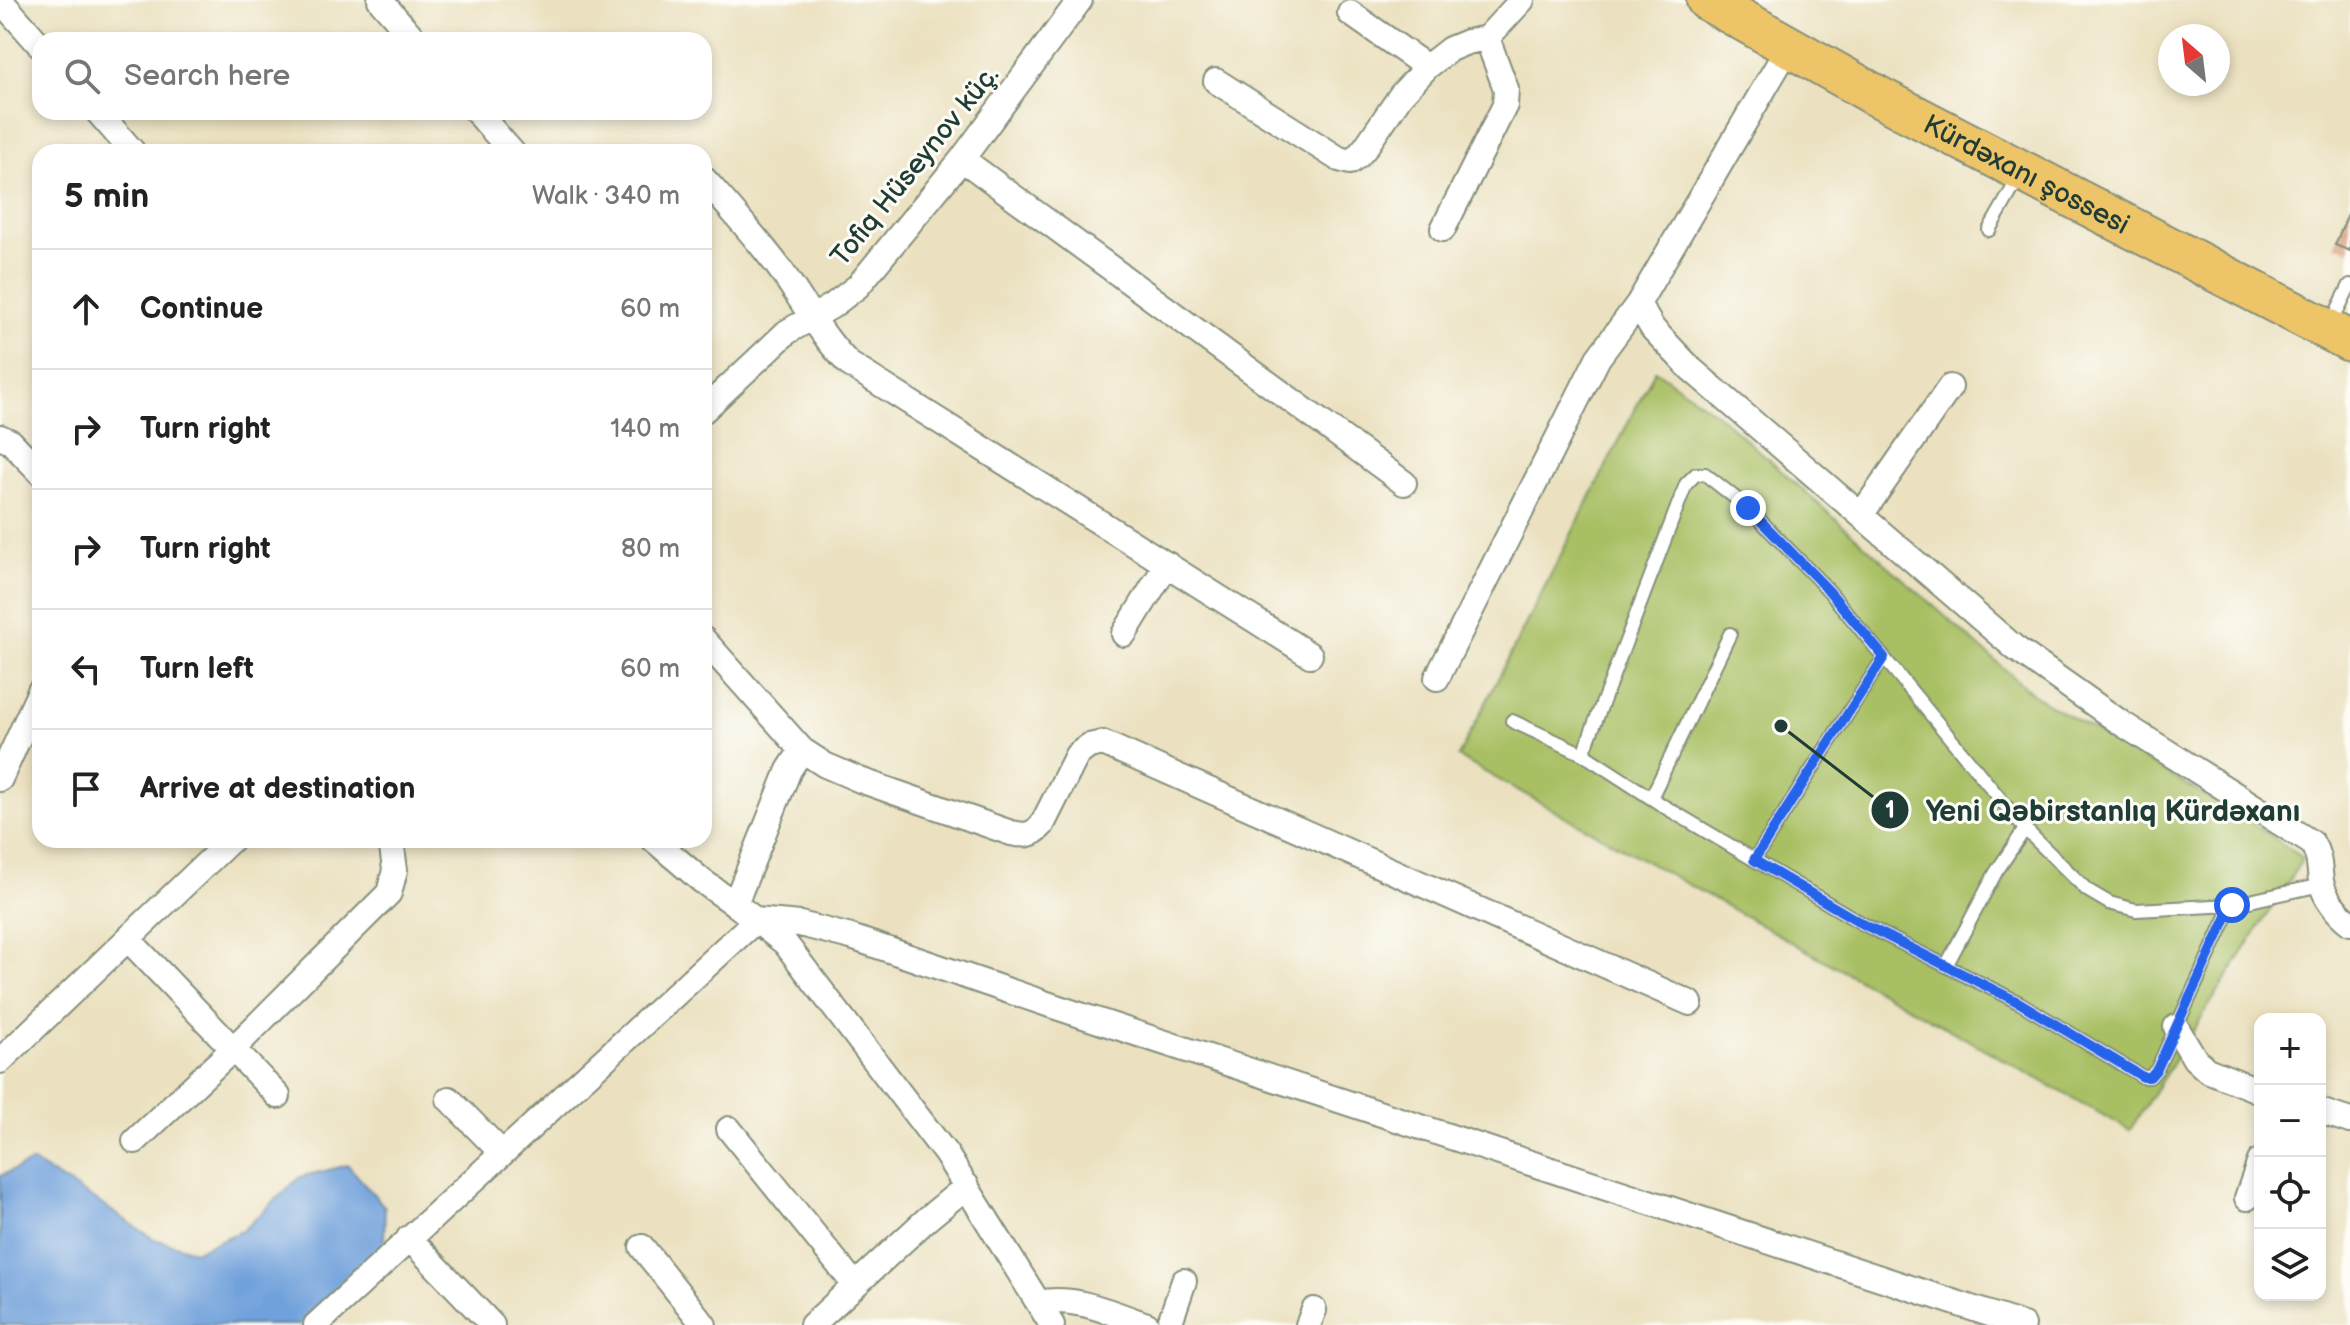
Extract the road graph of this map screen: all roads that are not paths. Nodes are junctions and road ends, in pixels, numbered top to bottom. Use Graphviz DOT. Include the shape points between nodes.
graph roads {
  1 [pos="0,0"];
  2 [pos="380,0"];
  3 [pos="1080,0"];
  4 [pos="1522,0"];
  5 [pos="1707,0"];
  6 [pos="1751,0"];
  7 [pos="1350,13"];
  8 [pos="408,32"];
  9 [pos="32,36"];
  10 [pos="1487,38"];
  11 [pos="1788,48"];
  12 [pos="1427,67"];
  13 [pos="1216,81"];
  14 [pos="105,120"];
  15 [pos="484,120"];
  16 [pos="126,144"];
  17 [pos="505,144"];
  18 [pos="962,159"];
  19 [pos="2023,172"];
  20 [pos="712,188"];
  21 [pos="1443,229"];
  22 [pos="1989,230"];
  23 [pos="1638,304"];
  24 [pos="2347,313"];
  25 [pos="813,317"];
  26 [pos="1950,387"];
  27 [pos="712,402"];
  28 [pos="0,437"];
  29 [pos="32,464"];
  30 [pos="1404,483"];
  31 [pos="1861,515"];
  32 [pos="1167,564"];
  33 [pos="1124,634"];
  34 [pos="1730,634"];
  35 [pos="712,649"];
  36 [pos="1310,655"];
  37 [pos="1884,657"];
  38 [pos="1437,678"];
  39 [pos="32,709"];
  40 [pos="1512,721"];
  41 [pos="802,750"];
  42 [pos="1583,754"];
  43 [pos="0,779"];
  44 [pos="1651,798"];
  45 [pos="2025,829"];
  46 [pos="223,848"];
  47 [pos="392,848"];
  48 [pos="663,848"];
  49 [pos="1754,860"];
  50 [pos="2321,885"];
  51 [pos="735,904"];
  52 [pos="2232,905"];
  53 [pos="756,920"];
  54 [pos="2350,923"];
  55 [pos="128,939"];
  56 [pos="1946,966"];
  57 [pos="1690,1003"];
  58 [pos="2176,1027"];
  59 [pos="233,1049"];
  60 [pos="0,1061"];
  61 [pos="2254,1089"];
  62 [pos="278,1096"];
  63 [pos="449,1099"];
  64 [pos="2326,1113"];
  65 [pos="2350,1121"];
  66 [pos="729,1129"];
  67 [pos="135,1141"];
  68 [pos="502,1153"];
  69 [pos="2254,1178"];
  70 [pos="967,1186"];
  71 [pos="2247,1198"];
  72 [pos="409,1238"];
  73 [pos="642,1247"];
  74 [pos="1184,1281"];
  75 [pos="855,1285"];
  76 [pos="1039,1303"];
  77 [pos="316,1325"];
  78 [pos="492,1325"];
  79 [pos="704,1325"];
  80 [pos="812,1325"];
  81 [pos="1052,1325"];
  82 [pos="1147,1325"];
  83 [pos="1169,1325"];
  84 [pos="2023,1325"];
  1 -- 9 [label="street"];
  2 -- 8 [label="street"];
  3 -- 18 [label="street, Tofiq Hüseynov küç."];
  4 -- 10 [label="street"];
  5 -- 11 [label="main road, Kürdəxanı şossesi"];
  6 -- 24 [label="main road, Kürdəxanı şossesi"];
  7 -- 12 [label="street"];
  10 -- 12 [label="street" via="1450,49"];
  10 -- 21 [label="street" via="1506,89 1505,105"];
  11 -- 19 [label="main road, Kürdəxanı şossesi"];
  11 -- 23 [label="street"];
  12 -- 13 [label="street" via="1350,162"];
  14 -- 16 [label="street"];
  15 -- 17 [label="street"];
  18 -- 25 [label="street, Tofiq Hüseynov küç." via="858,286"];
  18 -- 30 [label="street"];
  19 -- 22 [label="lane"];
  19 -- 24 [label="main road, Kürdəxanı şossesi"];
  20 -- 25 [label="street"];
  23 -- 31 [label="street" via="1653,329 1691,369"];
  23 -- 38 [label="street" via="1598,358"];
  25 -- 27 [label="street, Tofiq Hüseynov küç." via="777,340"];
  25 -- 32 [label="street" via="849,364"];
  26 -- 31 [label="street"];
  28 -- 29 [label="street"];
  31 -- 50 [label="street" via="2015,648 2121,723 2312,843 2319,853"];
  32 -- 33 [label="street"];
  32 -- 36 [label="street"];
  34 -- 44 [label="lane"];
  35 -- 41 [label="street"];
  37 -- 42 [label="lane" via="1748,508 1705,474 1696,474 1686,484"];
  37 -- 45 [label="lane"];
  37 -- 49 [label="lane"];
  39 -- 43 [label="street"];
  40 -- 42 [label="lane"];
  41 -- 51 [label="street"];
  41 -- 57 [label="street" via="860,780 1025,836 1042,825 1077,755 1103,743"];
  42 -- 44 [label="lane"];
  44 -- 49 [label="lane"];
  45 -- 52 [label="lane" via="2087,890 2109,903 2136,910"];
  45 -- 56 [label="lane"];
  46 -- 55 [label="street"];
  47 -- 59 [label="street" via="395,870 389,893"];
  48 -- 51 [label="street"];
  49 -- 56 [label="lane"];
  50 -- 52 [label="lane"];
  50 -- 54 [label="street" via="2337,913"];
  51 -- 53 [label="street"];
  52 -- 58 [label="lane"];
  53 -- 68 [label="street"];
  53 -- 70 [label="street" via="785,943 812,977"];
  53 -- 84 [label="street" via="851,937"];
  55 -- 59 [label="street"];
  55 -- 60 [label="street"];
  56 -- 58 [label="lane" via="2020,1003 2143,1077 2157,1069"];
  58 -- 61 [label="street" via="2207,1070"];
  59 -- 62 [label="street"];
  59 -- 67 [label="street"];
  63 -- 68 [label="street"];
  64 -- 65 [label="street"];
  66 -- 75 [label="street"];
  68 -- 72 [label="street"];
  69 -- 71 [label="street"];
  70 -- 75 [label="street"];
  70 -- 76 [label="street"];
  72 -- 77 [label="street"];
  72 -- 78 [label="street"];
  73 -- 79 [label="street"];
  74 -- 83 [label="street"];
  75 -- 80 [label="street"];
  76 -- 81 [label="street"];
  76 -- 82 [label="street" via="1068,1300"];
}
